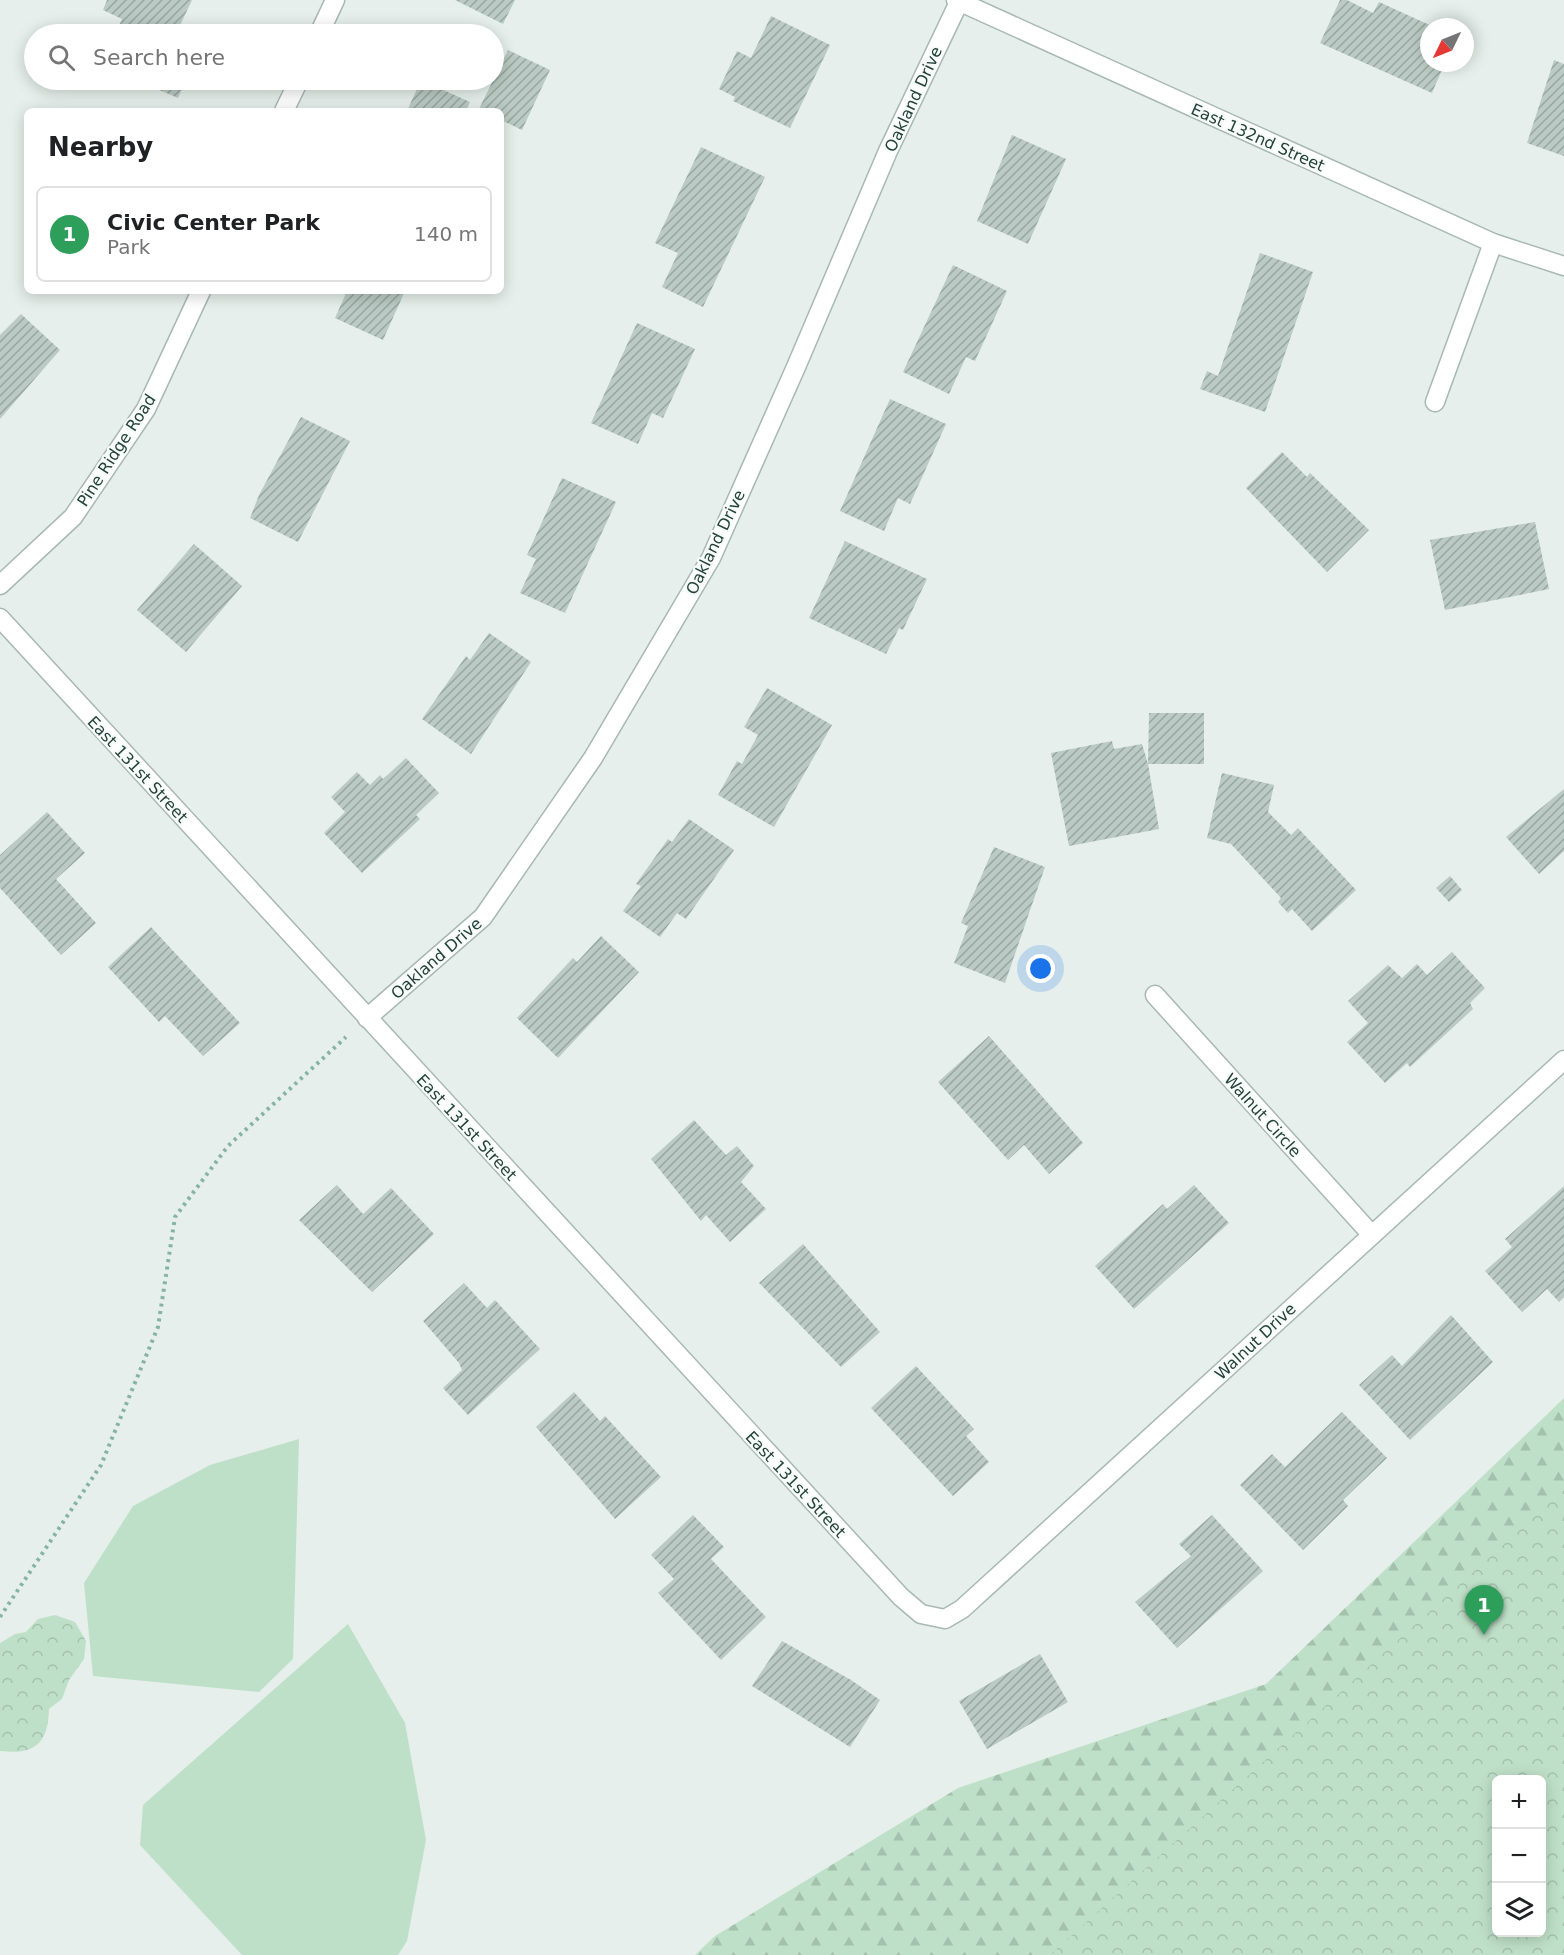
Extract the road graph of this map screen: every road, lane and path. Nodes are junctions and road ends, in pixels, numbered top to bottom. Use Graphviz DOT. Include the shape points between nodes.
graph roads {
  1 [pos="335,0"];
  2 [pos="958,0"];
  3 [pos="324,24"];
  4 [pos="293,90"];
  5 [pos="285,108"];
  6 [pos="1493,243"];
  7 [pos="1564,266"];
  8 [pos="200,294"];
  9 [pos="1435,402"];
  10 [pos="0,585"];
  11 [pos="0,618"];
  12 [pos="1155,995"];
  13 [pos="367,1018"];
  14 [pos="1564,1060"];
  15 [pos="1371,1234"];
  16 [pos="0,1617"];
  17 [pos="945,1619"];
  1 -- 3 [label="street"];
  2 -- 6 [label="street, East 132nd Street"];
  2 -- 13 [label="street, Oakland Drive" via="711,558 593,758 483,917"];
  4 -- 5 [label="street"];
  6 -- 7 [label="street, East 132nd Street"];
  6 -- 9 [label="street"];
  8 -- 10 [label="street, Pine Ridge Road" via="146,409 73,517"];
  11 -- 13 [label="street, East 131st Street"];
  12 -- 15 [label="street, Walnut Circle"];
  13 -- 16 [label="path" via="228,1146 175,1217 158,1327 101,1465"];
  13 -- 17 [label="street, East 131st Street" via="901,1597 921,1614"];
  14 -- 15 [label="street, Walnut Drive"];
  15 -- 17 [label="street, Walnut Drive" via="962,1609"];
}
